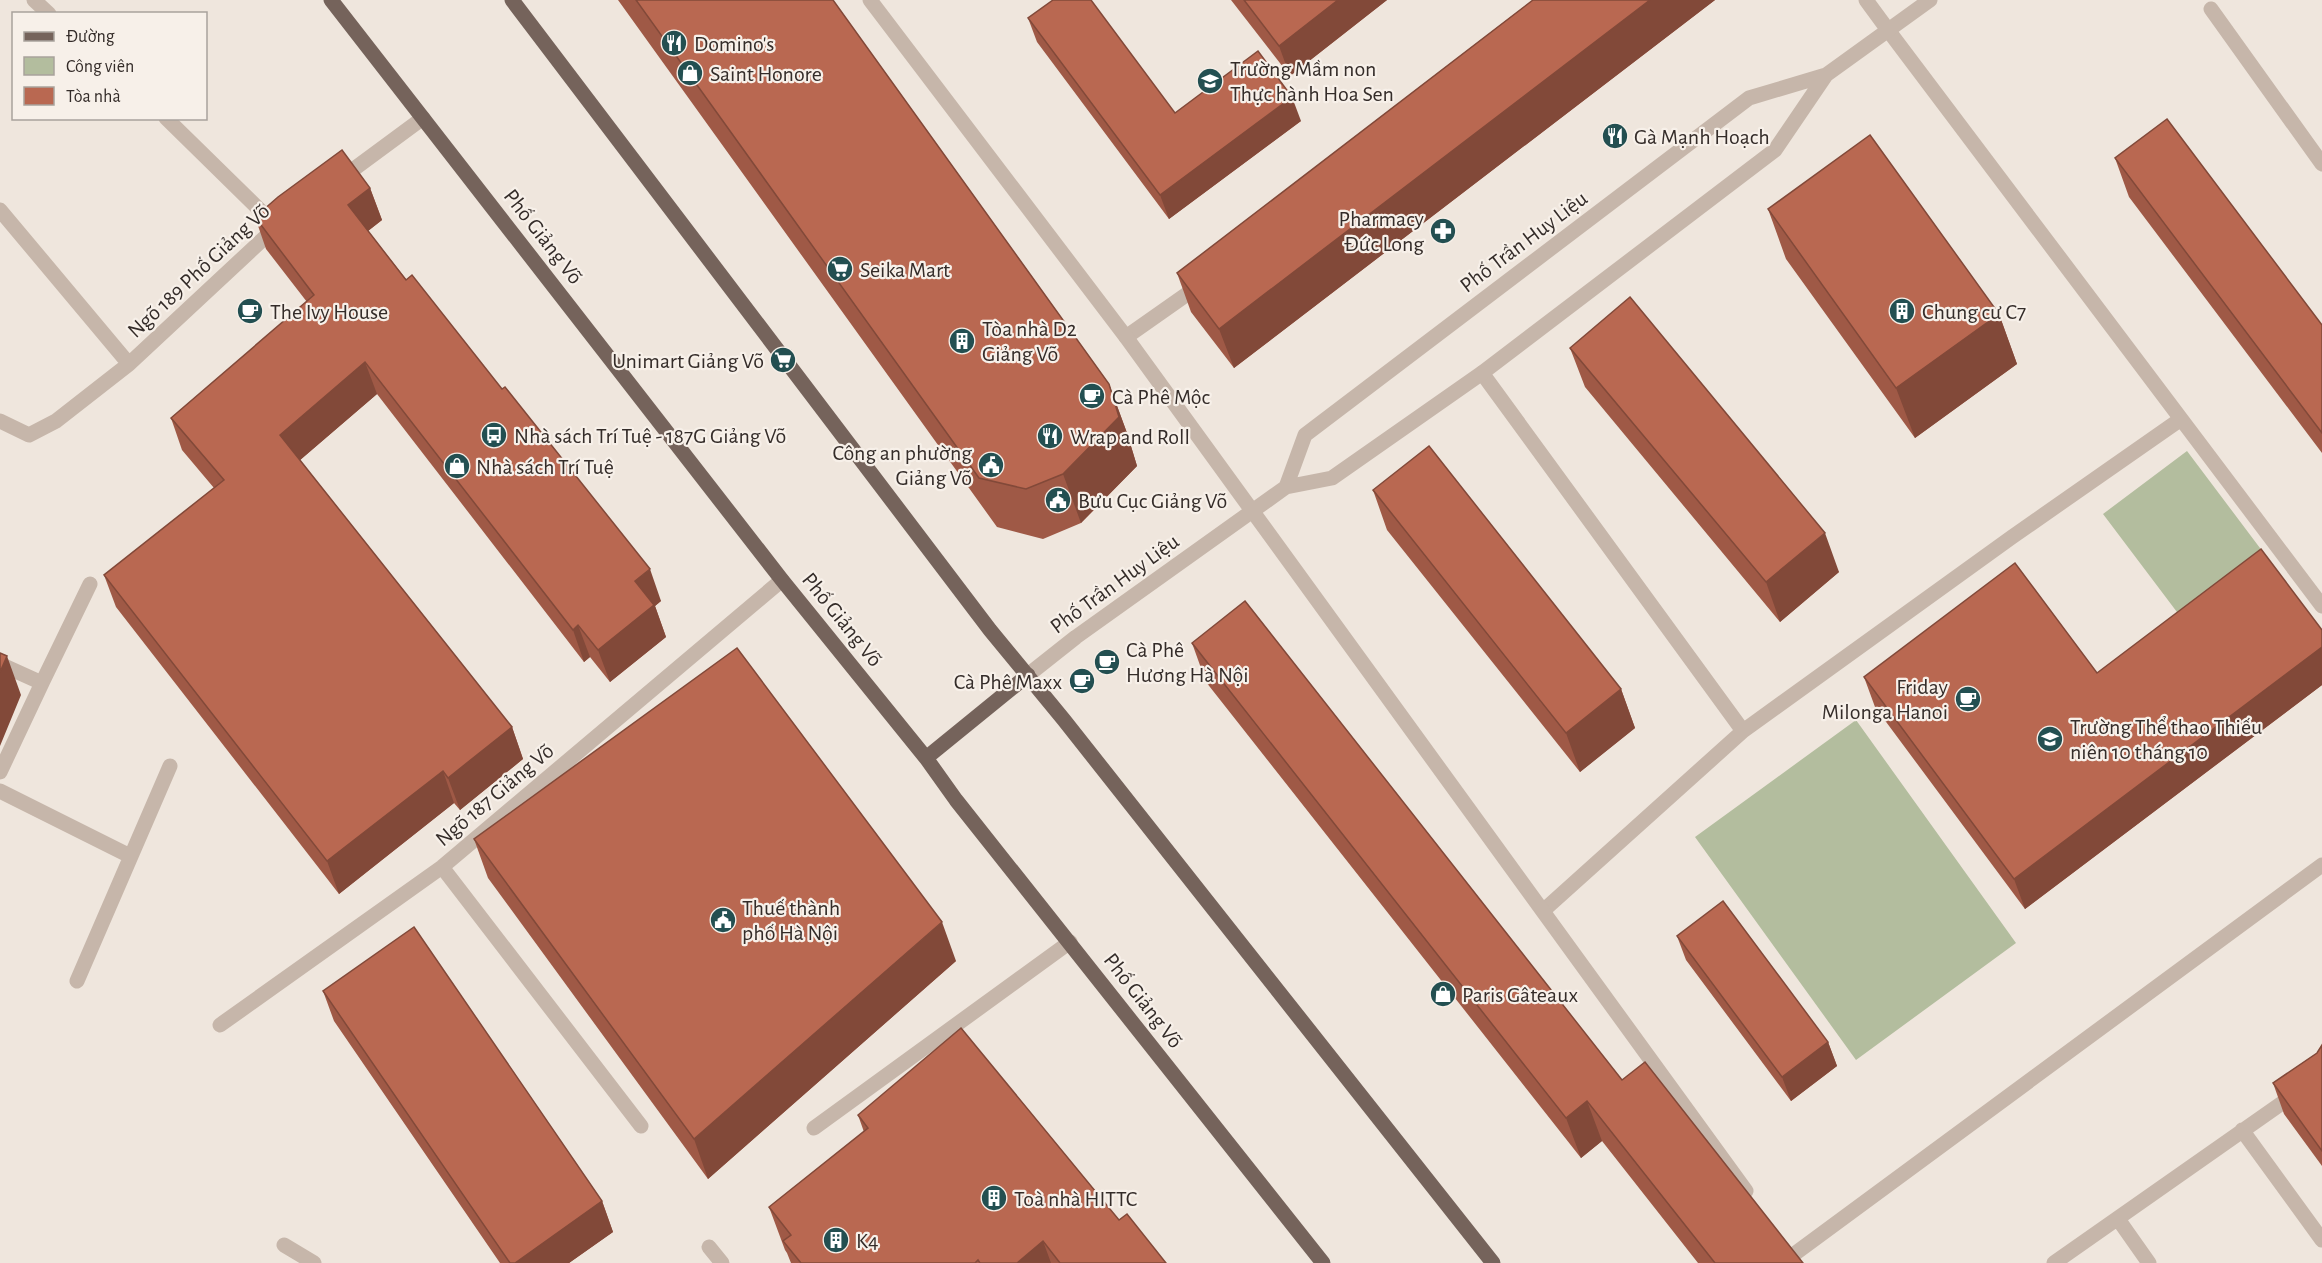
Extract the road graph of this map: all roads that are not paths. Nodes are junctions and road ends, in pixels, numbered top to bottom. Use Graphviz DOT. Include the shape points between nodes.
graph roads {
  1 [pos="34,0"];
  2 [pos="332,0"];
  3 [pos="512,0"];
  4 [pos="870,0"];
  5 [pos="1866,0"];
  6 [pos="1930,0"];
  7 [pos="2211,9"];
  8 [pos="47,12"];
  9 [pos="1888,30"];
  10 [pos="1826,75"];
  11 [pos="423,118"];
  12 [pos="168,120"];
  13 [pos="2322,164"];
  14 [pos="323,192"];
  15 [pos="0,210"];
  16 [pos="1212,276"];
  17 [pos="1126,337"];
  18 [pos="129,364"];
  19 [pos="1482,373"];
  20 [pos="2181,419"];
  21 [pos="0,421"];
  22 [pos="1286,487"];
  23 [pos="1253,510"];
  24 [pos="782,580"];
  25 [pos="90,584"];
  26 [pos="2322,606"];
  27 [pos="0,664"];
  28 [pos="1028,675"];
  29 [pos="42,682"];
  30 [pos="1743,731"];
  31 [pos="926,758"];
  32 [pos="170,766"];
  33 [pos="0,772"];
  34 [pos="0,791"];
  35 [pos="130,856"];
  36 [pos="2322,865"];
  37 [pos="442,867"];
  38 [pos="1544,910"];
  39 [pos="1070,942"];
  40 [pos="76,981"];
  41 [pos="220,1024"];
  42 [pos="2322,1076"];
  43 [pos="641,1126"];
  44 [pos="814,1128"];
  45 [pos="2242,1130"];
  46 [pos="1755,1203"];
  47 [pos="2118,1219"];
  48 [pos="2322,1240"];
  49 [pos="1782,1241"];
  50 [pos="284,1245"];
  51 [pos="710,1247"];
  52 [pos="1796,1259"];
  53 [pos="314,1263"];
  54 [pos="722,1263"];
  55 [pos="1323,1263"];
  56 [pos="1493,1263"];
  57 [pos="2054,1263"];
  58 [pos="2149,1263"];
  1 -- 8 [label="street"];
  2 -- 11 [label="main road, Phố Giảng Võ"];
  3 -- 28 [label="main road"];
  4 -- 17 [label="street"];
  5 -- 9 [label="street"];
  6 -- 9 [label="street, Phố Trần Huy Liệu"];
  7 -- 13 [label="street"];
  9 -- 10 [label="street, Phố Trần Huy Liệu"];
  9 -- 20 [label="street"];
  10 -- 19 [label="street, Phố Trần Huy Liệu" via="1775,150"];
  10 -- 22 [label="street, Phố Trần Huy Liệu" via="1749,98 1342,406 1305,435"];
  11 -- 14 [label="street"];
  11 -- 24 [label="main road, Phố Giảng Võ"];
  12 -- 18 [label="street, Ngõ 189 Phố Giảng Võ" via="281,223"];
  15 -- 18 [label="street"];
  16 -- 17 [label="street"];
  17 -- 23 [label="street"];
  18 -- 21 [label="street, Ngõ 189 Phố Giảng Võ" via="56,422 29,435"];
  19 -- 22 [label="street, Phố Trần Huy Liệu" via="1332,478"];
  19 -- 30 [label="street"];
  20 -- 26 [label="street"];
  20 -- 30 [label="street"];
  22 -- 23 [label="street, Phố Trần Huy Liệu"];
  23 -- 28 [label="street, Phố Trần Huy Liệu"];
  23 -- 38 [label="street"];
  24 -- 31 [label="main road, Phố Giảng Võ"];
  24 -- 37 [label="street, Ngõ 187 Giảng Võ"];
  25 -- 29 [label="street"];
  27 -- 29 [label="street"];
  28 -- 31 [label="main road"];
  28 -- 56 [label="main road"];
  29 -- 33 [label="street"];
  30 -- 38 [label="street"];
  31 -- 39 [label="main road, Phố Giảng Võ"];
  32 -- 35 [label="street"];
  34 -- 35 [label="street"];
  35 -- 40 [label="street"];
  36 -- 52 [label="street"];
  37 -- 41 [label="street, Ngõ 187 Giảng Võ"];
  37 -- 43 [label="street"];
  38 -- 46 [label="street"];
  39 -- 44 [label="street"];
  39 -- 55 [label="main road, Phố Giảng Võ"];
  42 -- 45 [label="street"];
  45 -- 47 [label="street"];
  45 -- 48 [label="street"];
  47 -- 57 [label="street"];
  47 -- 58 [label="street"];
  49 -- 52 [label="street"];
  50 -- 53 [label="street"];
  51 -- 54 [label="street"];
}
